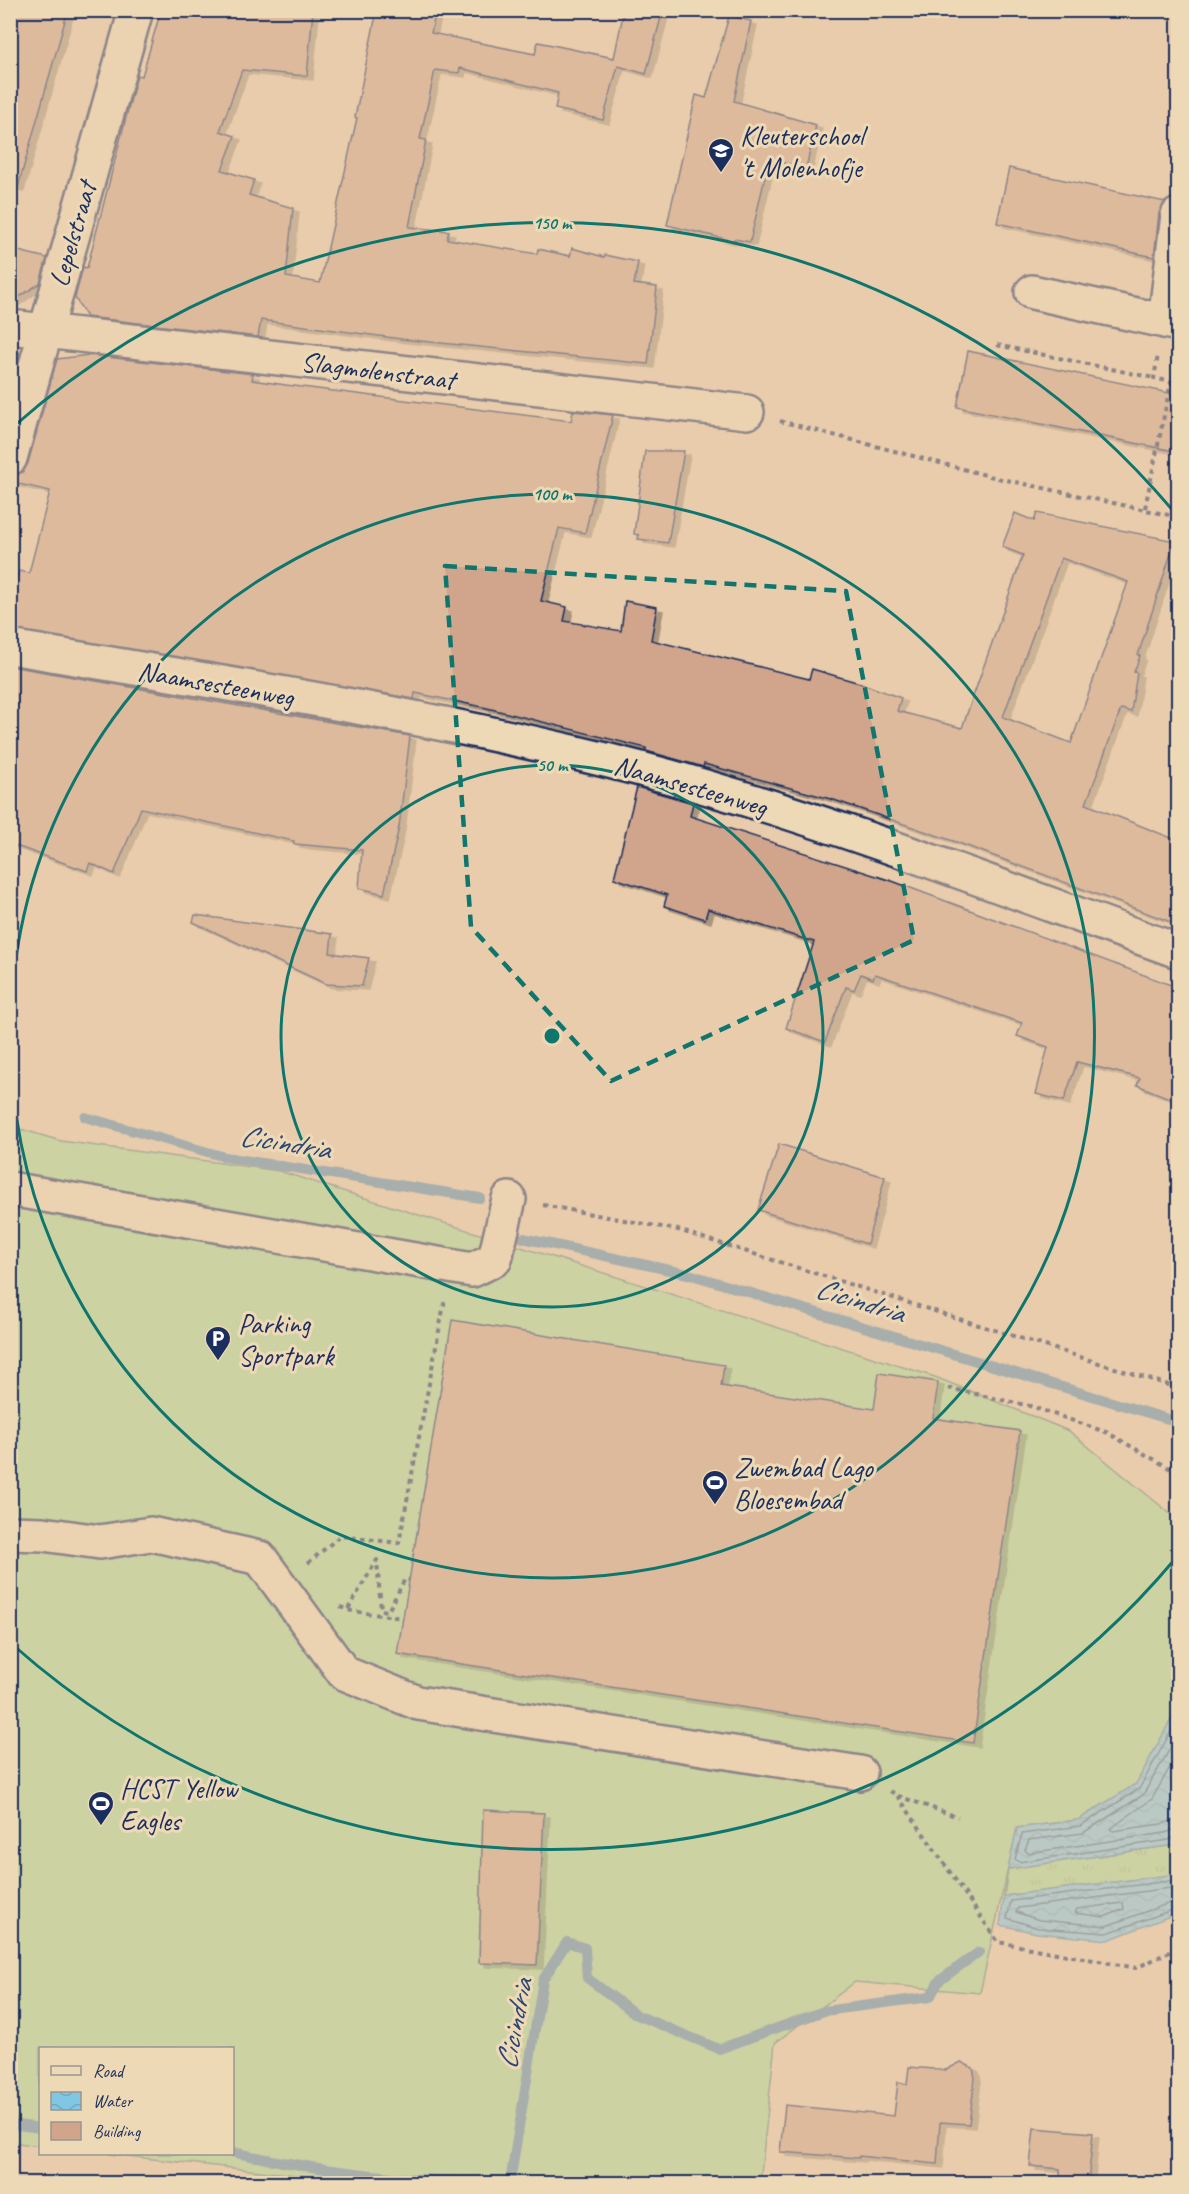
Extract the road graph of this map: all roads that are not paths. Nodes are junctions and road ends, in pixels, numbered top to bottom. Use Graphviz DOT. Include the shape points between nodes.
graph roads {
  1 [pos="136,10"];
  2 [pos="1179,215"];
  3 [pos="1032,292"];
  4 [pos="1172,322"];
  5 [pos="10,327"];
  6 [pos="44,332"];
  7 [pos="747,412"];
  8 [pos="10,458"];
  9 [pos="10,647"];
  10 [pos="1179,951"];
  11 [pos="10,1189"];
  12 [pos="509,1199"];
  13 [pos="10,1533"];
  14 [pos="860,1773"];
  1 -- 6 [label="street, Lepelstraat"];
  2 -- 4 [label="street"];
  3 -- 4 [label="street"];
  5 -- 6 [label="street, Slagmolenstraat"];
  6 -- 7 [label="street, Slagmolenstraat"];
  6 -- 8 [label="street, Lepelstraat"];
  9 -- 10 [label="street, Naamsesteenweg" via="409,716 640,769 782,810"];
  11 -- 12 [label="street" via="472,1270 495,1259"];
  13 -- 14 [label="street" via="43,1533 100,1542 151,1534 260,1558 344,1673 418,1703"];
}
